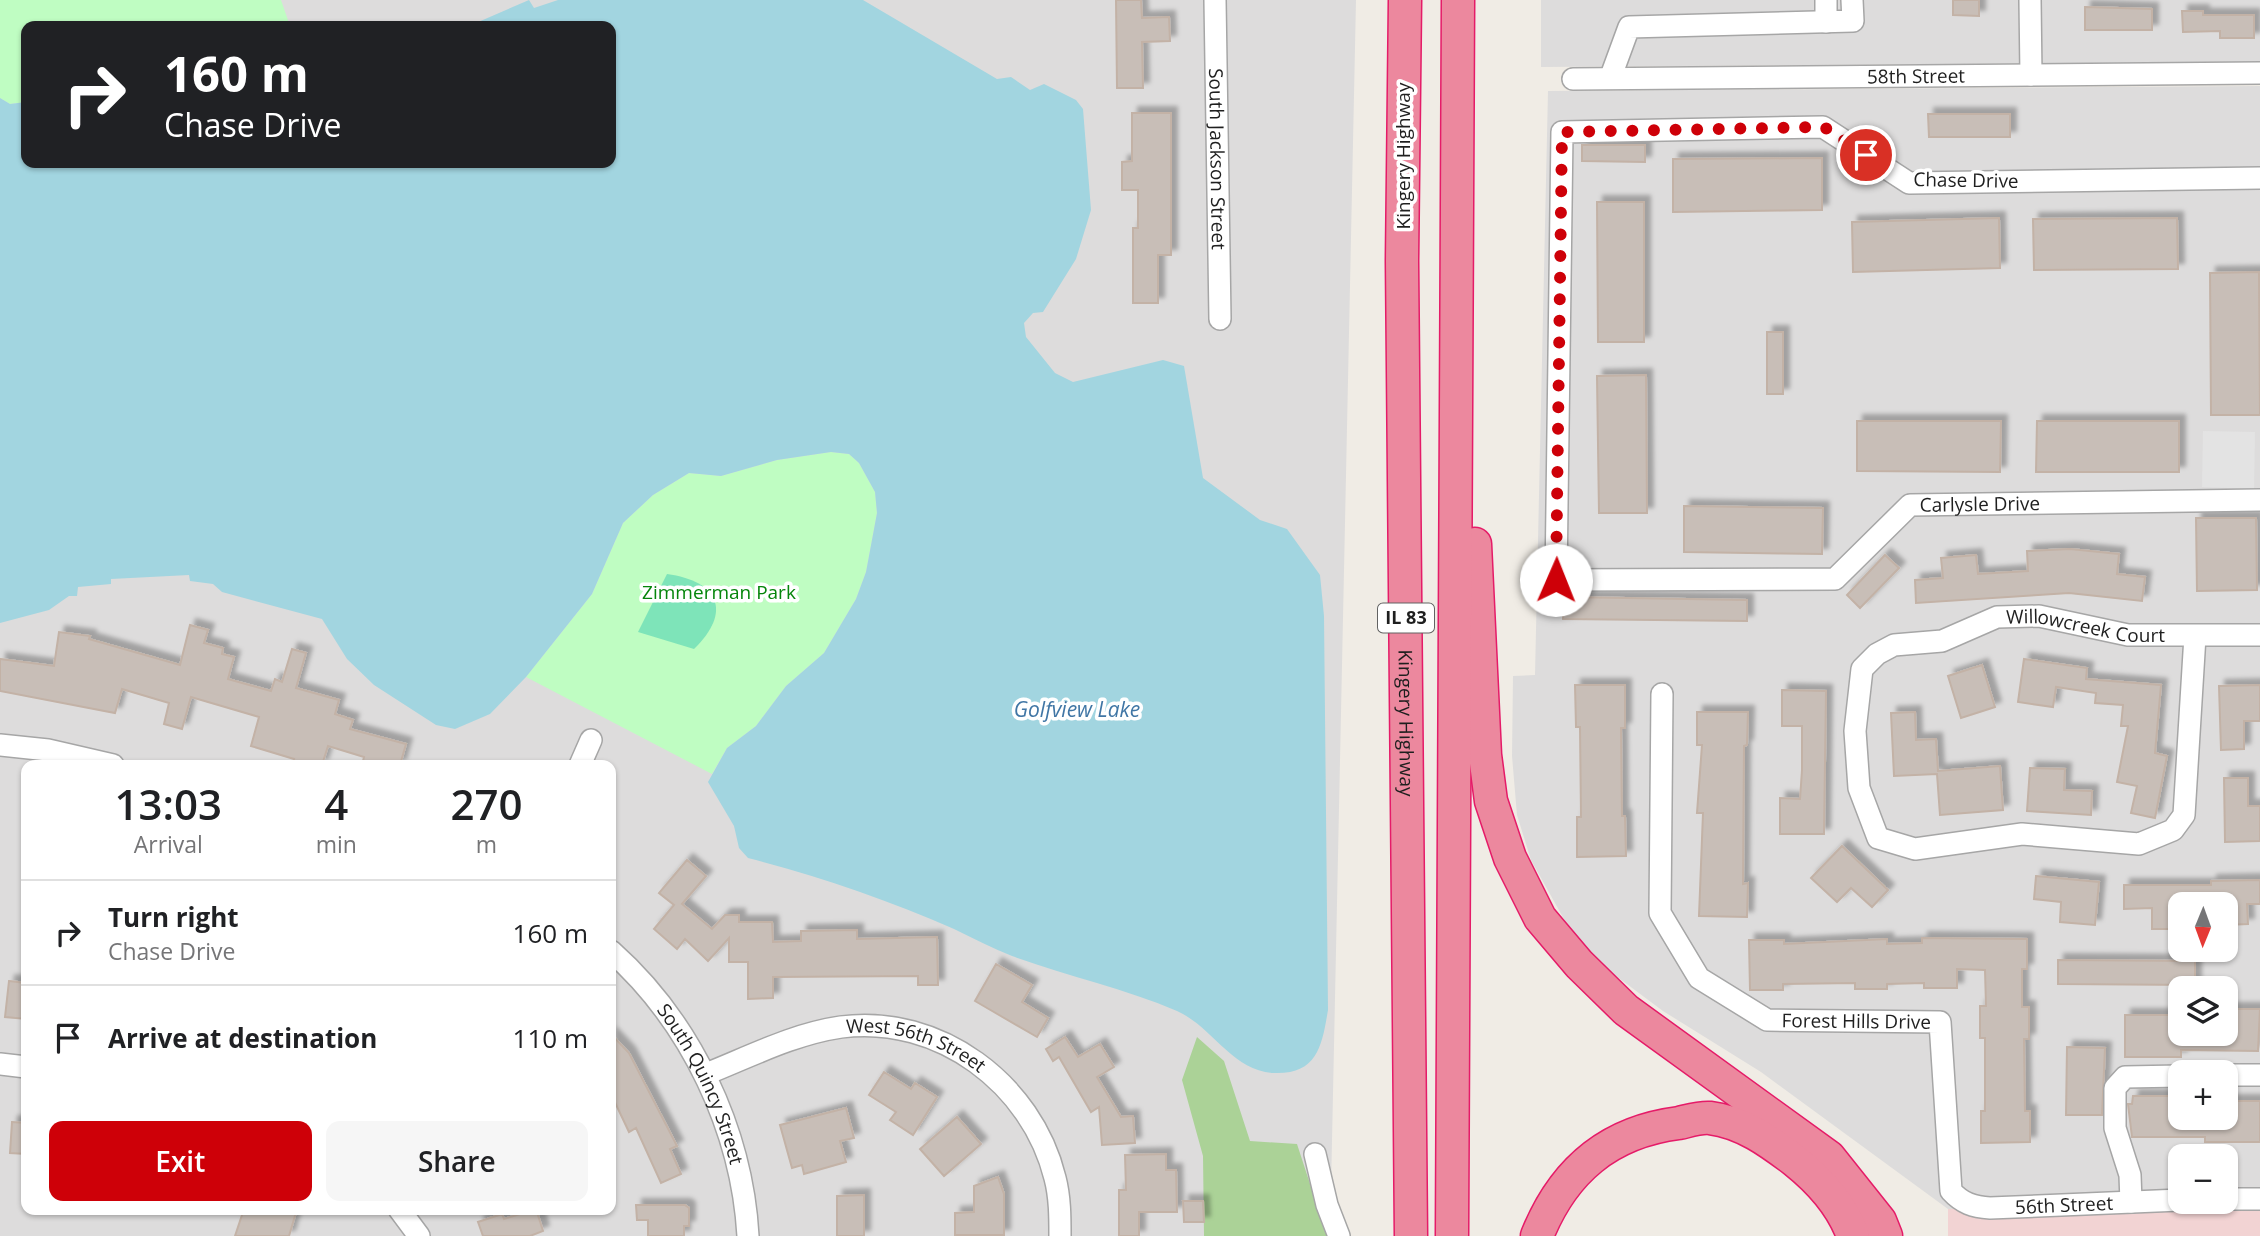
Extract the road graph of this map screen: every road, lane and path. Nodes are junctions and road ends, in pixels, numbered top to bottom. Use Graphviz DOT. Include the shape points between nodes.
graph roads {
  1 [pos="1215,0"];
  2 [pos="1405,0"];
  3 [pos="1458,0"];
  4 [pos="1826,0"];
  5 [pos="1852,0"];
  6 [pos="2030,0"];
  7 [pos="1826,22"];
  8 [pos="2260,73"];
  9 [pos="2031,75"];
  10 [pos="1611,76"];
  11 [pos="1573,79"];
  12 [pos="1562,132"];
  13 [pos="2260,178"];
  14 [pos="1456,259"];
  15 [pos="1220,319"];
  16 [pos="2260,500"];
  17 [pos="2260,635"];
  18 [pos="2195,636"];
  19 [pos="1662,694"];
  20 [pos="591,740"];
  21 [pos="0,745"];
  22 [pos="92,760"];
  23 [pos="582,760"];
  24 [pos="616,956"];
  25 [pos="0,1064"];
  26 [pos="21,1066"];
  27 [pos="706,1074"];
  28 [pos="2260,1075"];
  29 [pos="2168,1076"];
  30 [pos="2238,1076"];
  31 [pos="1315,1154"];
  32 [pos="1951,1191"];
  33 [pos="2238,1199"];
  34 [pos="2260,1199"];
  35 [pos="2168,1200"];
  36 [pos="2131,1202"];
  37 [pos="403,1215"];
  38 [pos="418,1236"];
  39 [pos="748,1236"];
  40 [pos="1060,1236"];
  41 [pos="1339,1236"];
  42 [pos="1411,1236"];
  43 [pos="1452,1236"];
  44 [pos="1537,1236"];
  45 [pos="1853,1236"];
  46 [pos="1886,1236"];
  1 -- 15 [label="street, South Jackson Street"];
  2 -- 42 [label="highway, Kingery Highway / IL 83" via="1402,261"];
  3 -- 14 [label="highway, IL 83"];
  4 -- 7 [label="street"];
  5 -- 7 [label="street" via="1853,21"];
  6 -- 9 [label="street"];
  7 -- 10 [label="street" via="1629,27"];
  8 -- 9 [label="street, 58th Street"];
  9 -- 10 [label="street, 58th Street"];
  10 -- 11 [label="street, 58th Street"];
  12 -- 13 [label="street, Chase Drive" via="1824,127 1909,183"];
  12 -- 16 [label="street, Carlysle Drive" via="1556,580 1835,579 1910,505"];
  14 -- 43 [label="highway, IL 83"];
  14 -- 46 [label="highway" via="1485,755 1491,801 1510,858 1540,918 1579,964 1626,1010 1829,1157 1880,1221"];
  17 -- 18 [label="street, Willowcreek Court"];
  18 -- 18 [label="street, Willowcreek Court" via="2128,635 2039,616 1997,617 1942,641 1894,645 1877,654 1862,669 1855,731 1859,788 1878,838 1915,849 2022,834 2138,844 2174,830 2184,815"];
  19 -- 32 [label="street, Forest Hills Drive" via="1660,913 1699,978 1767,1020 1940,1022"];
  20 -- 23 [label="street"];
  21 -- 22 [label="street"];
  24 -- 27 [label="street, South Quincy Street" via="659,1004"];
  25 -- 26 [label="street"];
  27 -- 39 [label="street, South Quincy Street" via="736,1160"];
  27 -- 40 [label="street, West 56th Street" via="788,1041 842,1027 893,1028 933,1039 975,1061 1007,1087 1042,1141 1058,1193"];
  28 -- 30 [label="street"];
  29 -- 36 [label="street" via="2124,1077 2115,1088 2115,1128 2130,1175"];
  31 -- 41 [label="street"];
  32 -- 36 [label="street, 56th Street" via="1975,1208"];
  33 -- 34 [label="street"];
  35 -- 36 [label="street, 56th Street"];
  37 -- 38 [label="street"];
  44 -- 45 [label="highway" via="1547,1212 1574,1173 1614,1140 1710,1118 1763,1136 1821,1182"];
}
